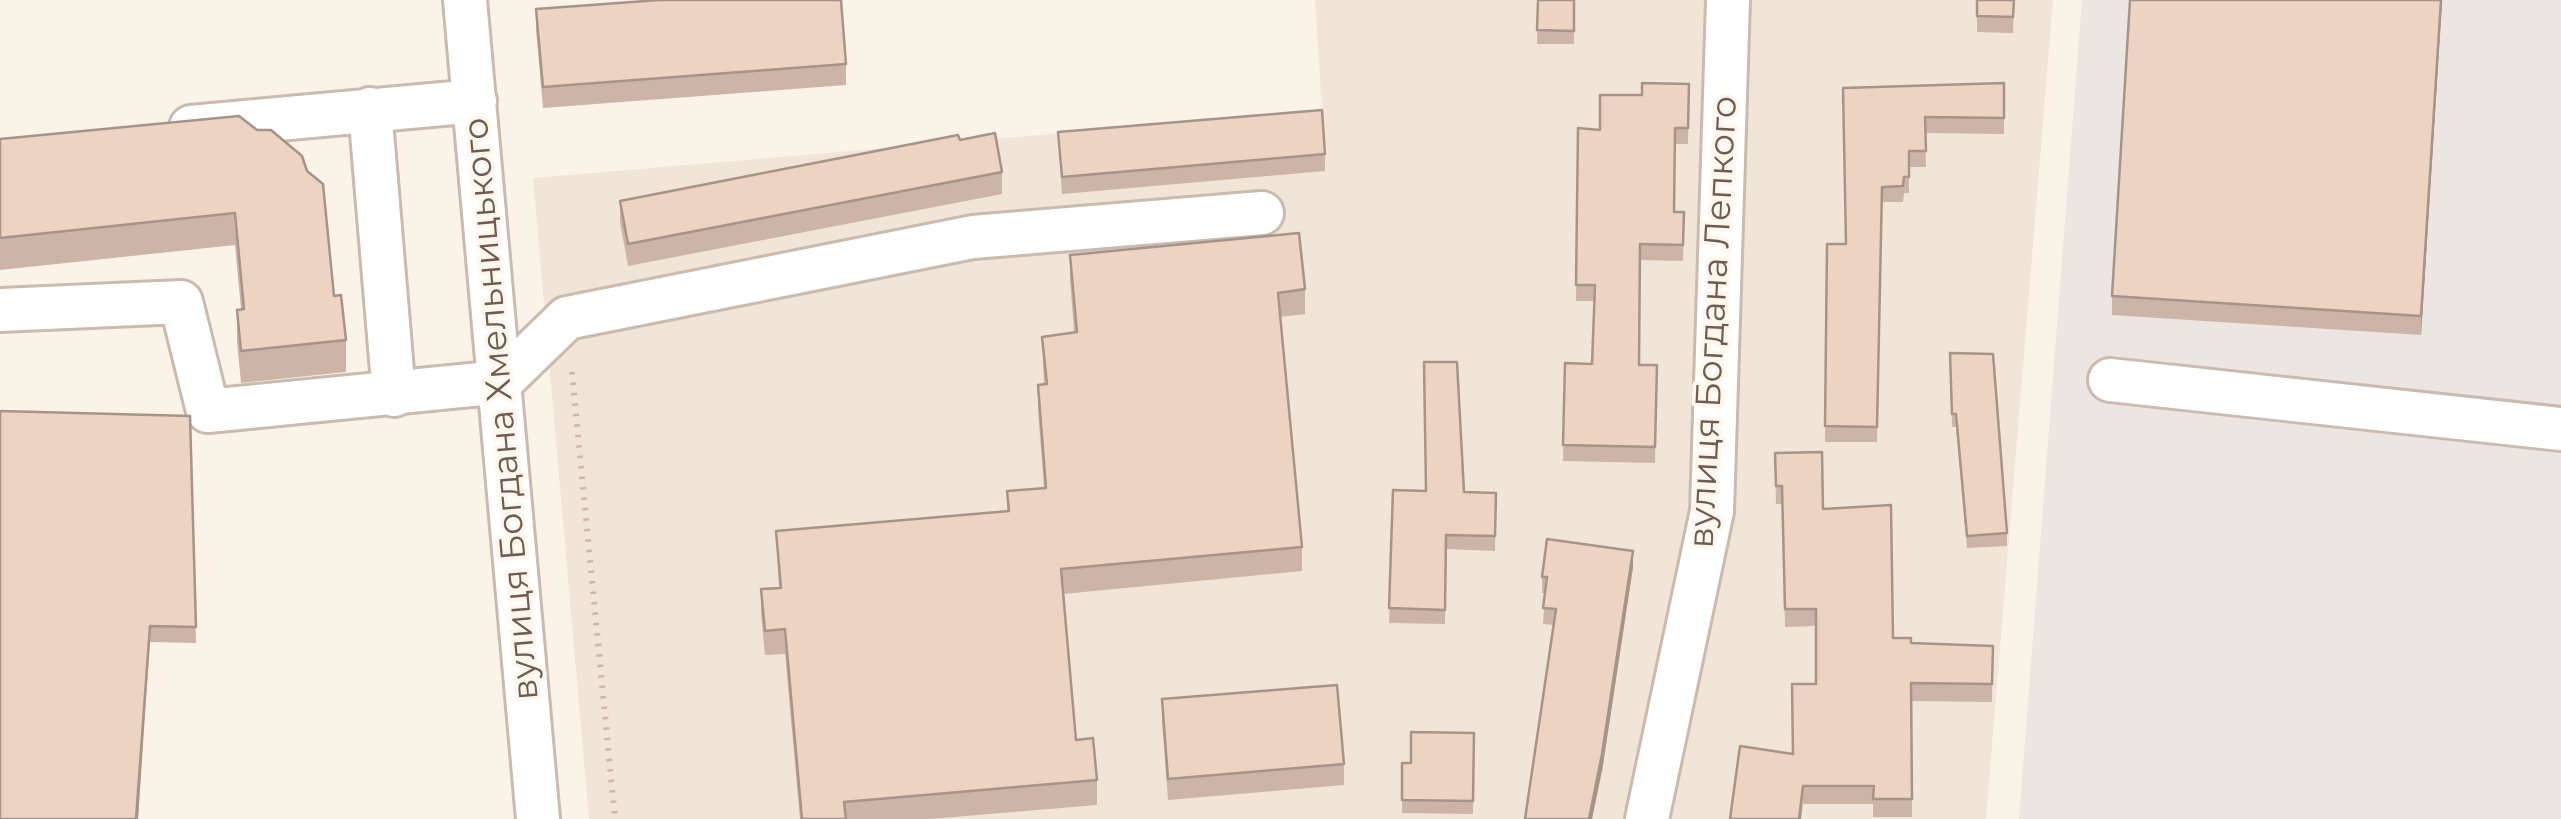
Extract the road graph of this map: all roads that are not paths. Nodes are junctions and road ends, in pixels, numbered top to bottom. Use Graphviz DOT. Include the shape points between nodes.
graph roads {
  1 [pos="465,0"];
  2 [pos="1728,0"];
  3 [pos="475,102"];
  4 [pos="370,110"];
  5 [pos="156,131"];
  6 [pos="1262,213"];
  7 [pos="0,310"];
  8 [pos="2110,380"];
  9 [pos="501,382"];
  10 [pos="394,394"];
  11 [pos="2561,429"];
  12 [pos="538,819"];
  13 [pos="1648,819"];
  1 -- 3 [label="street, вулиця Богдана Хмельницького"];
  2 -- 13 [label="street, вулиця Богдана Лепкого" via="1712,511"];
  3 -- 4 [label="street"];
  3 -- 9 [label="street, вулиця Богдана Хмельницького"];
  4 -- 5 [label="street"];
  4 -- 10 [label="street"];
  6 -- 9 [label="street" via="973,237 567,318"];
  7 -- 10 [label="street" via="180,302 208,410"];
  8 -- 11 [label="street"];
  9 -- 10 [label="street"];
  9 -- 12 [label="street, вулиця Богдана Хмельницького"];
}
